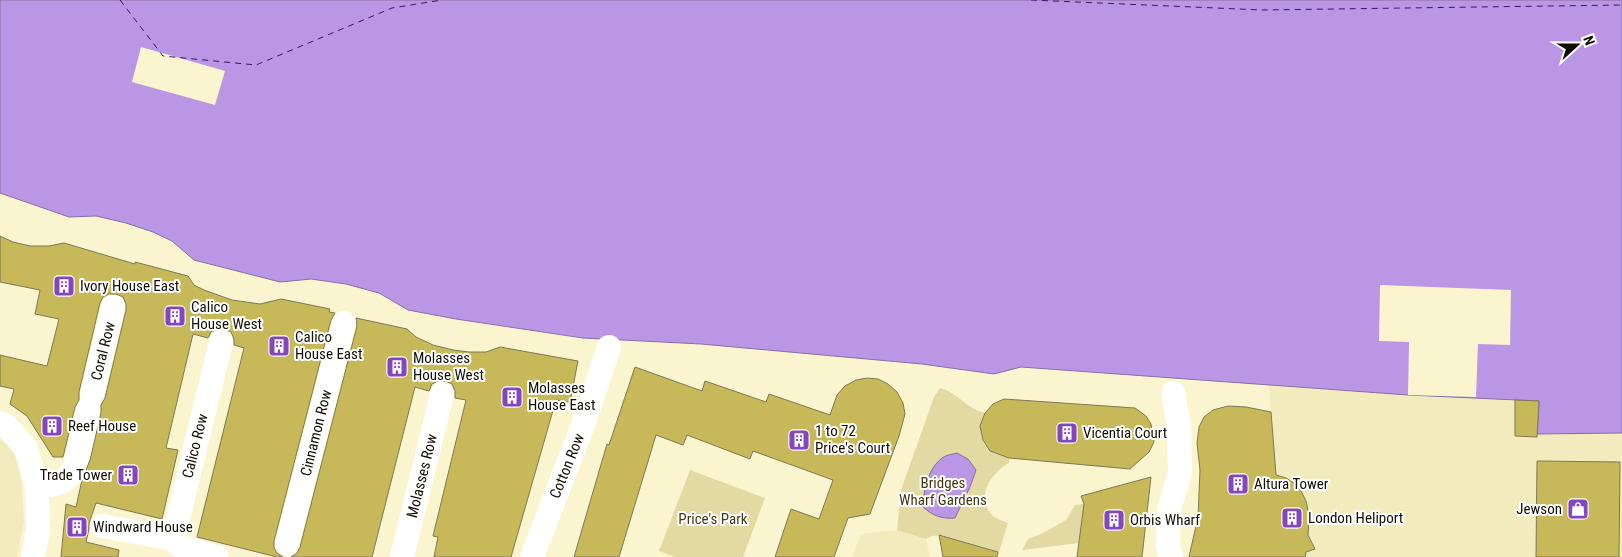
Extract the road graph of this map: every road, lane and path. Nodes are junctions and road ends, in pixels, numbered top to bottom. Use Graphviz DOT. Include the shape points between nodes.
graph roads {
  1 [pos="114,307"];
  2 [pos="344,323"];
  3 [pos="221,342"];
  4 [pos="609,347"];
  5 [pos="1173,393"];
  6 [pos="442,394"];
  7 [pos="0,423"];
  8 [pos="37,487"];
  9 [pos="102,526"];
  10 [pos="178,543"];
  11 [pos="287,544"];
  12 [pos="33,557"];
  13 [pos="217,557"];
  14 [pos="402,557"];
  15 [pos="532,557"];
  16 [pos="1171,557"];
  1 -- 8 [label="street, Coral Row" via="75,467 68,478"];
  2 -- 11 [label="street, Cinnamon Row"];
  3 -- 10 [label="street, Calico Row"];
  4 -- 15 [label="street, Cotton Row"];
  5 -- 16 [label="street" via="1179,425 1180,473 1170,510 1168,547"];
  6 -- 14 [label="street, Molasses Row"];
  7 -- 8 [label="street" via="26,448"];
  8 -- 12 [label="street" via="38,529"];
  9 -- 10 [label="street"];
  10 -- 13 [label="street"];
}
